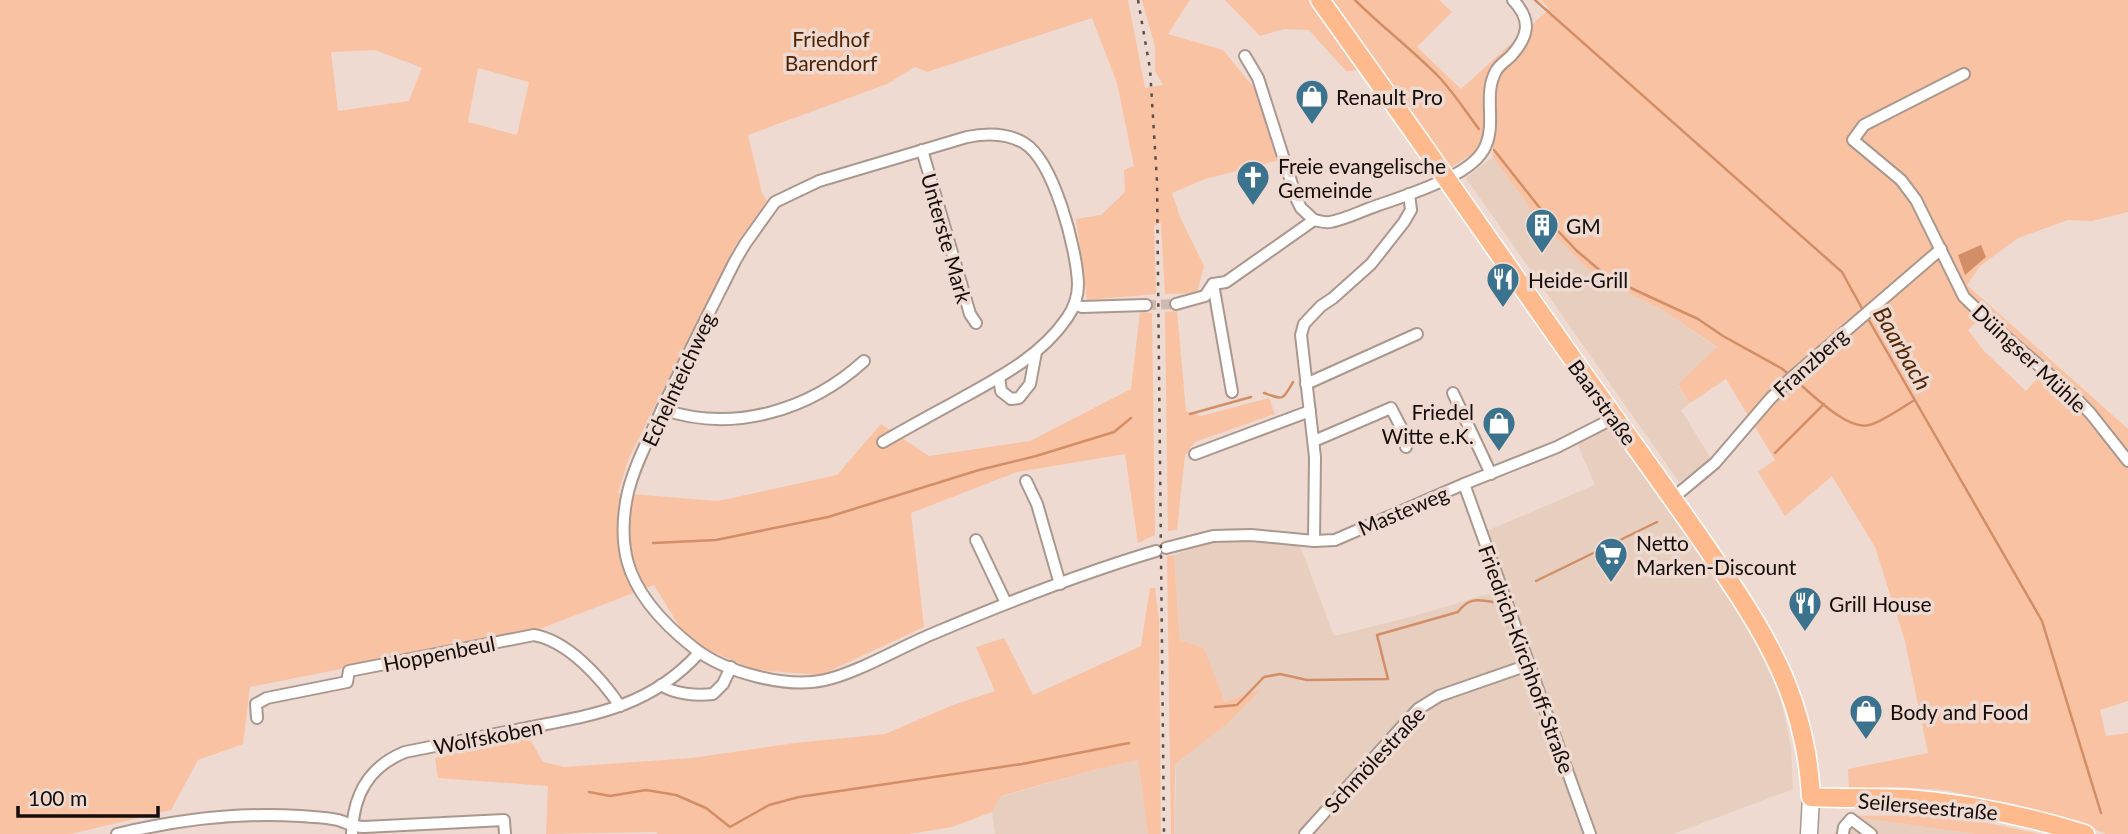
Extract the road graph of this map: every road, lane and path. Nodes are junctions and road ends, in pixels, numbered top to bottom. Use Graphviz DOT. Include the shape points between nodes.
graph roads {
  1 [pos="1320,0"];
  2 [pos="1513,0"];
  3 [pos="1245,56"];
  4 [pos="1964,74"];
  5 [pos="922,150"];
  6 [pos="1446,180"];
  7 [pos="1409,194"];
  8 [pos="1314,220"];
  9 [pos="1941,249"];
  10 [pos="1213,284"];
  11 [pos="1176,304"];
  12 [pos="1075,305"];
  13 [pos="1146,305"];
  14 [pos="976,323"];
  15 [pos="1417,334"];
  16 [pos="1036,352"];
  17 [pos="864,361"];
  18 [pos="999,377"];
  19 [pos="1306,384"];
  20 [pos="1233,392"];
  21 [pos="1452,393"];
  22 [pos="662,409"];
  23 [pos="1310,411"];
  24 [pos="1614,418"];
  25 [pos="1314,441"];
  26 [pos="883,442"];
  27 [pos="1406,447"];
  28 [pos="1195,454"];
  29 [pos="2128,461"];
  30 [pos="1491,474"];
  31 [pos="1026,481"];
  32 [pos="1464,484"];
  33 [pos="1673,498"];
  34 [pos="976,540"];
  35 [pos="1314,541"];
  36 [pos="1060,584"];
  37 [pos="1006,603"];
  38 [pos="699,653"];
  39 [pos="1528,665"];
  40 [pos="731,667"];
  41 [pos="661,685"];
  42 [pos="620,706"];
  43 [pos="257,718"];
  44 [pos="1811,797"];
  45 [pos="481,821"];
  46 [pos="352,831"];
  47 [pos="117,834"];
  48 [pos="482,834"];
  49 [pos="505,834"];
  50 [pos="1305,834"];
  51 [pos="1590,834"];
  52 [pos="1809,834"];
  53 [pos="1843,834"];
  54 [pos="1871,834"];
  55 [pos="2085,834"];
  1 -- 6 [label="main road, Baarstraße"];
  2 -- 6 [label="street" via="1527,25 1524,38 1496,71 1486,145 1471,164"];
  3 -- 8 [label="street" via="1258,78 1297,200"];
  4 -- 9 [label="street" via="1864,125 1853,140 1901,180"];
  5 -- 12 [label="street, Echelnteichweg" via="991,134 1032,149 1046,167 1066,226 1078,284"];
  5 -- 14 [label="street, Unterste Mark"];
  5 -- 22 [label="street, Echelnteichweg" via="818,181 775,202 737,257"];
  6 -- 7 [label="street"];
  6 -- 24 [label="main road, Baarstraße"];
  7 -- 8 [label="street" via="1329,222"];
  7 -- 19 [label="street" via="1411,210 1371,264 1304,324"];
  8 -- 10 [label="street" via="1226,282"];
  9 -- 29 [label="street, Düingser Mühle" via="1964,297 2074,396"];
  9 -- 33 [label="street, Franzberg" via="1793,377 1715,463"];
  10 -- 11 [label="street" via="1205,296"];
  10 -- 20 [label="street"];
  12 -- 13 [label="street"];
  12 -- 16 [label="street" via="1059,330"];
  15 -- 19 [label="street"];
  16 -- 18 [label="street"];
  16 -- 18 [label="street" via="1030,384 1019,398 1011,399 1001,391"];
  17 -- 22 [label="street" via="824,391 765,414 710,419"];
  18 -- 26 [label="street"];
  19 -- 23 [label="street"];
  21 -- 30 [label="street"];
  22 -- 38 [label="street, Echelnteichweg" via="628,491 627,561 636,583 664,621"];
  23 -- 25 [label="street"];
  23 -- 28 [label="street"];
  24 -- 30 [label="street, Masteweg"];
  24 -- 33 [label="main road, Baarstraße"];
  25 -- 27 [label="street" via="1391,408"];
  25 -- 35 [label="street"];
  30 -- 32 [label="street, Masteweg"];
  31 -- 36 [label="street"];
  32 -- 35 [label="street, Masteweg" via="1335,540"];
  32 -- 39 [label="street, Friedrich-Kirchhoff-Straße"];
  33 -- 44 [label="main road, Baarstraße" via="1740,596 1776,659 1802,725"];
  34 -- 37 [label="street"];
  35 -- 36 [label="street, Echelnteichweg" via="1213,536"];
  36 -- 37 [label="street, Echelnteichweg"];
  37 -- 40 [label="street, Echelnteichweg" via="824,680 784,681"];
  38 -- 40 [label="street, Echelnteichweg"];
  38 -- 41 [label="street, Wolfskoben"];
  39 -- 50 [label="street, Schmölestraße" via="1439,696 1418,709"];
  39 -- 51 [label="street, Friedrich-Kirchhoff-Straße"];
  40 -- 41 [label="street" via="713,694 696,695"];
  41 -- 42 [label="street, Wolfskoben"];
  42 -- 43 [label="street, Hoppenbeul" via="605,684 563,646 534,635 349,671 347,682 267,698 256,704"];
  42 -- 46 [label="street, Wolfskoben" via="596,715 394,756 369,775 359,793"];
  44 -- 52 [label="main road, Baarstraße"];
  44 -- 55 [label="main road, Seilerseestraße" via="1955,804 2036,819"];
  45 -- 46 [label="street"];
  45 -- 48 [label="street"];
  45 -- 49 [label="street" via="504,820"];
  46 -- 47 [label="street" via="338,820 248,816"];
  53 -- 54 [label="street" via="1851,819"];
}
